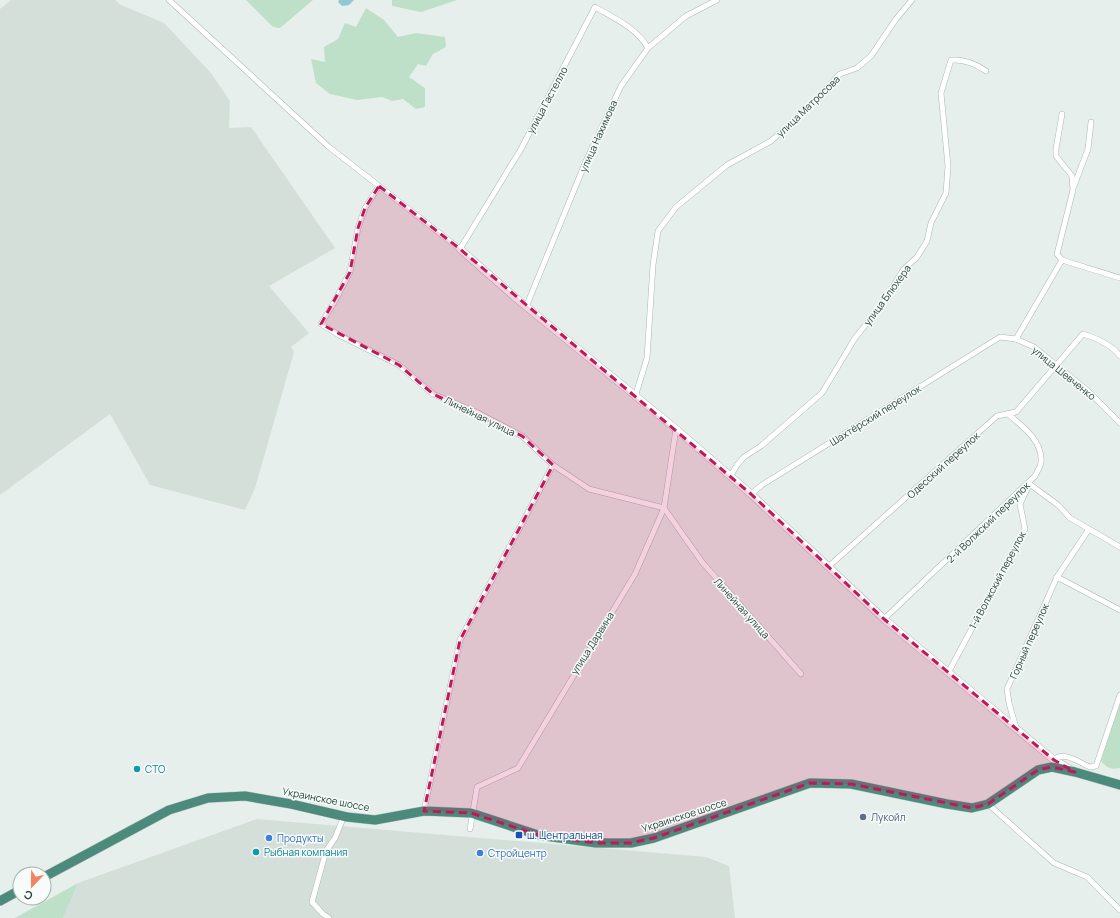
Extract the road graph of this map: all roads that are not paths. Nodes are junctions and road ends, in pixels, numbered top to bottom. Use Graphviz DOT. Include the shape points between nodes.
graph roads {
  1 [pos="169,0"];
  2 [pos="717,0"];
  3 [pos="912,1"];
  4 [pos="648,48"];
  5 [pos="986,71"];
  6 [pos="1062,114"];
  7 [pos="1091,122"];
  8 [pos="379,186"];
  9 [pos="1072,188"];
  10 [pos="460,249"];
  11 [pos="1062,260"];
  12 [pos="1120,278"];
  13 [pos="526,307"];
  14 [pos="1000,337"];
  15 [pos="1016,339"];
  16 [pos="1120,356"];
  17 [pos="1057,366"];
  18 [pos="635,397"];
  19 [pos="1008,414"];
  20 [pos="1120,424"];
  21 [pos="676,430"];
  22 [pos="553,465"];
  23 [pos="730,477"];
  24 [pos="1029,484"];
  25 [pos="751,494"];
  26 [pos="664,508"];
  27 [pos="1089,529"];
  28 [pos="1120,547"];
  29 [pos="828,568"];
  30 [pos="1057,577"];
  31 [pos="1120,610"];
  32 [pos="884,618"];
  33 [pos="948,672"];
  34 [pos="801,674"];
  35 [pos="1120,696"];
  36 [pos="1016,729"];
  37 [pos="1054,760"];
  38 [pos="1075,772"];
  39 [pos="1120,786"];
  40 [pos="988,804"];
  41 [pos="424,811"];
  42 [pos="471,813"];
  43 [pos="344,816"];
  44 [pos="470,829"];
  45 [pos="52,873"];
  46 [pos="12,894"];
  47 [pos="0,901"];
  48 [pos="1120,910"];
  49 [pos="329,918"];
  1 -- 8 [label="street" via="329,147"];
  2 -- 4 [label="street, улица Нахимова" via="686,16"];
  3 -- 18 [label="street, улица Матросова" via="896,19 871,56 857,68 840,74 810,106 771,141 721,169 676,207 658,232 653,265 647,358"];
  4 -- 10 [label="street, улица Гастелло" via="643,38 625,24 595,7 521,149"];
  4 -- 13 [label="street, улица Нахимова" via="621,86 586,161"];
  5 -- 23 [label="street, улица Блюхера" via="976,64 960,59 951,60 941,93 948,166 946,193 931,223 927,241 855,338 822,393 761,446 744,457"];
  6 -- 9 [label="street" via="1056,156 1072,176"];
  7 -- 9 [label="street" via="1088,149"];
  8 -- 10 [label="street"];
  8 -- 22 [label="street, Линейная улица" via="365,208 358,228 350,272 321,324 399,365 433,394 476,412 522,436"];
  9 -- 11 [label="street" via="1057,254"];
  10 -- 13 [label="street"];
  11 -- 12 [label="street"];
  11 -- 15 [label="street"];
  13 -- 18 [label="street"];
  14 -- 15 [label="street, улица Шевченко"];
  14 -- 25 [label="street, Шахтёрский переулок"];
  15 -- 17 [label="street, улица Шевченко" via="1034,347"];
  16 -- 17 [label="street, Одесский переулок" via="1096,338 1083,334"];
  17 -- 19 [label="street, Одесский переулок" via="1016,412"];
  17 -- 20 [label="street, улица Шевченко" via="1088,391"];
  18 -- 21 [label="street"];
  19 -- 24 [label="street, 2-й Волжский переулок" via="1030,432 1039,448 1042,462"];
  19 -- 29 [label="street, Одесский переулок" via="997,416"];
  21 -- 23 [label="street"];
  21 -- 26 [label="street, улица Дарвина"];
  22 -- 26 [label="street, Линейная улица" via="589,489"];
  22 -- 41 [label="street" via="460,640"];
  23 -- 25 [label="street"];
  24 -- 27 [label="street" via="1058,504 1070,518"];
  24 -- 32 [label="street, 2-й Волжский переулок"];
  24 -- 33 [label="street, 1-й Волжский переулок" via="1020,504 1025,530"];
  25 -- 29 [label="street"];
  26 -- 34 [label="street, Линейная улица" via="702,562"];
  26 -- 42 [label="street, улица Дарвина" via="635,574 518,768 477,787"];
  27 -- 28 [label="street"];
  27 -- 30 [label="street, Горный переулок"];
  29 -- 32 [label="street"];
  30 -- 31 [label="street"];
  30 -- 36 [label="street, Горный переулок" via="1007,688"];
  32 -- 33 [label="street"];
  33 -- 36 [label="street"];
  35 -- 37 [label="street" via="1096,766 1090,767 1064,756"];
  36 -- 37 [label="street"];
  37 -- 38 [label="street"];
  38 -- 39 [label="highway, Украинское шоссе"];
  38 -- 40 [label="highway, Украинское шоссе" via="1052,767 1038,770"];
  40 -- 42 [label="highway, Украинское шоссе" via="972,808 851,784 810,783 654,838 596,844 538,835"];
  40 -- 48 [label="street" via="1054,863 1087,877"];
  41 -- 42 [label="highway, Украинское шоссе"];
  41 -- 43 [label="highway, Украинское шоссе" via="375,820"];
  42 -- 44 [label="street, улица Дарвина"];
  43 -- 45 [label="highway, Украинское шоссе" via="245,796 208,798 169,810"];
  43 -- 49 [label="street" via="335,838 326,851 312,902"];
  46 -- 47 [label="highway"];
}
